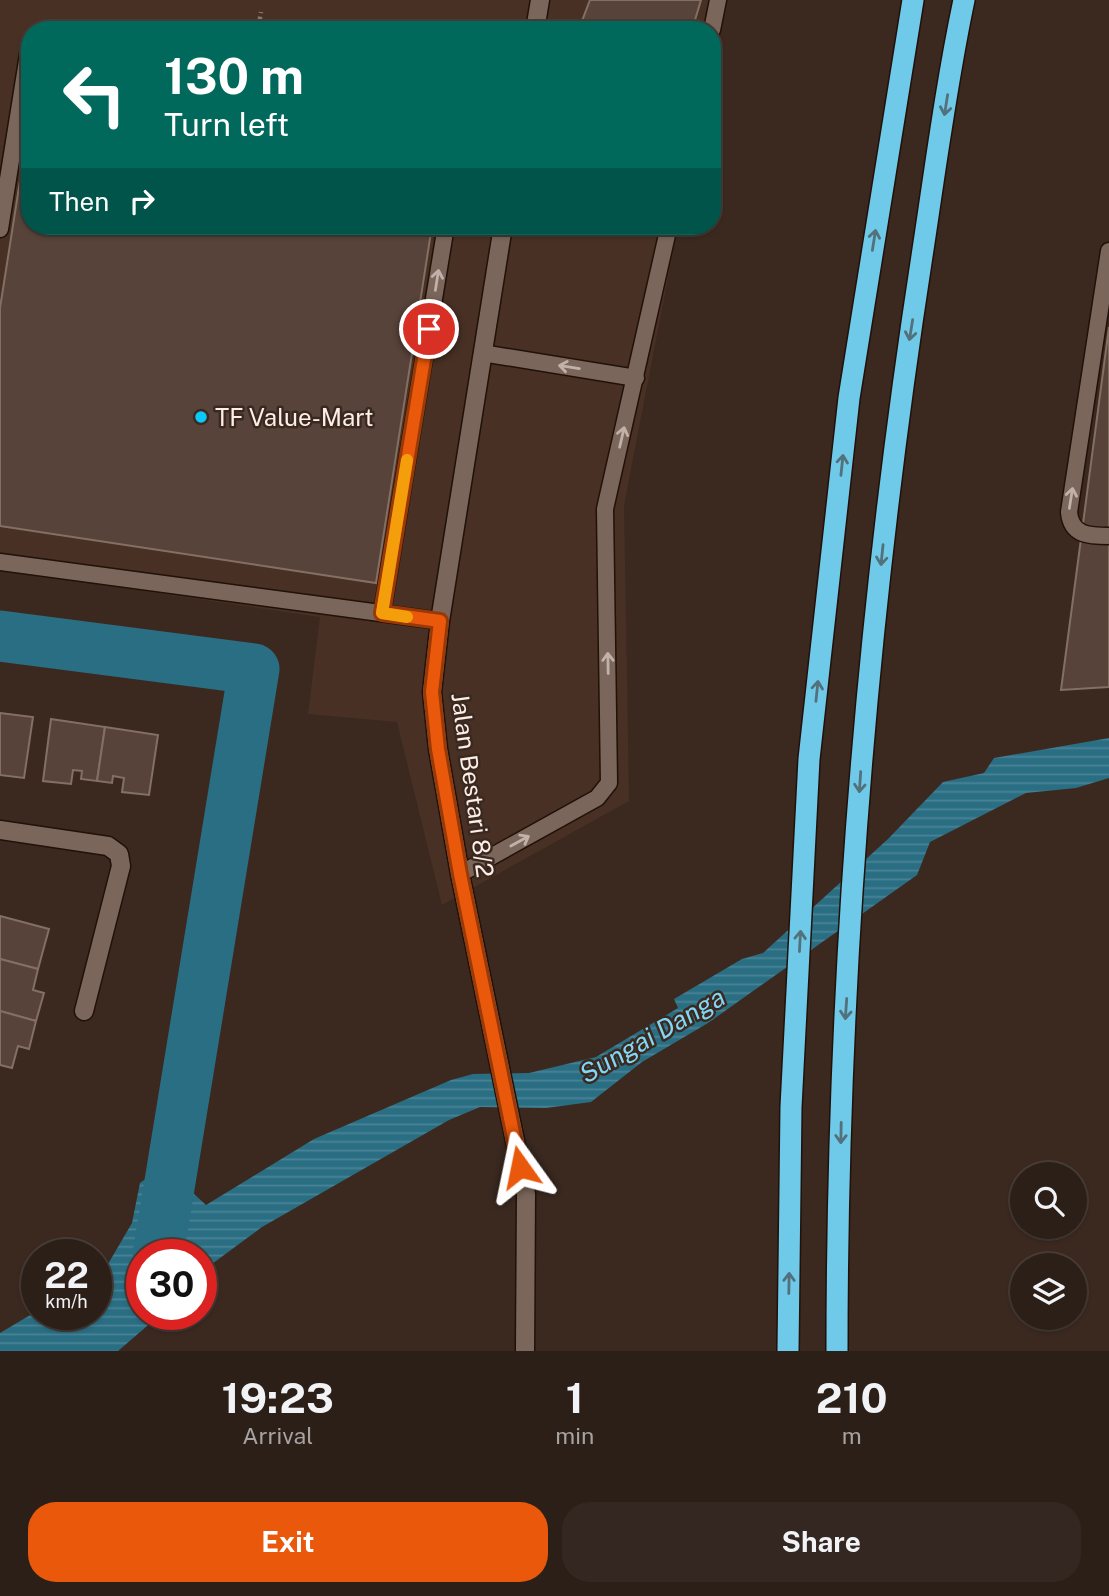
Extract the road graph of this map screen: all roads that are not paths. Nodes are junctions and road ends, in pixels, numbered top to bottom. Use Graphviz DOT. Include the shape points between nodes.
graph roads {
  1 [pos="540,0"];
  2 [pos="718,0"];
  3 [pos="913,0"];
  4 [pos="964,0"];
  5 [pos="536,21"];
  6 [pos="714,21"];
  7 [pos="21,98"];
  8 [pos="0,229"];
  9 [pos="445,235"];
  10 [pos="502,235"];
  11 [pos="667,235"];
  12 [pos="1109,251"];
  13 [pos="482,354"];
  14 [pos="636,378"];
  15 [pos="1109,536"];
  16 [pos="0,562"];
  17 [pos="382,613"];
  18 [pos="440,621"];
  19 [pos="0,831"];
  20 [pos="460,874"];
  21 [pos="84,1011"];
  22 [pos="526,1351"];
  23 [pos="788,1351"];
  24 [pos="837,1351"];
  1 -- 5 [label="street"];
  2 -- 6 [label="lane"];
  23 -- 3 [label="highway, one-way" via="791,1107 809,759 849,398"];
  4 -- 24 [label="highway, one-way" via="901,394 864,714 842,1065"];
  7 -- 8 [label="lane"];
  17 -- 9 [label="lane, one-way"];
  10 -- 13 [label="street, Jalan Bestari 8/2"];
  11 -- 14 [label="lane"];
  15 -- 12 [label="lane, one-way" via="1081,534 1074,529 1069,512"];
  14 -- 13 [label="lane, one-way"];
  13 -- 18 [label="street, Jalan Bestari 8/2"];
  20 -- 14 [label="lane, one-way" via="597,798 609,783 605,509"];
  16 -- 17 [label="lane"];
  17 -- 18 [label="lane"];
  18 -- 20 [label="street, Jalan Bestari 8/2" via="432,692"];
  19 -- 21 [label="street" via="108,846 119,853 121,866"];
  20 -- 22 [label="street, Jalan Bestari 8/2" via="526,1194"];
}
